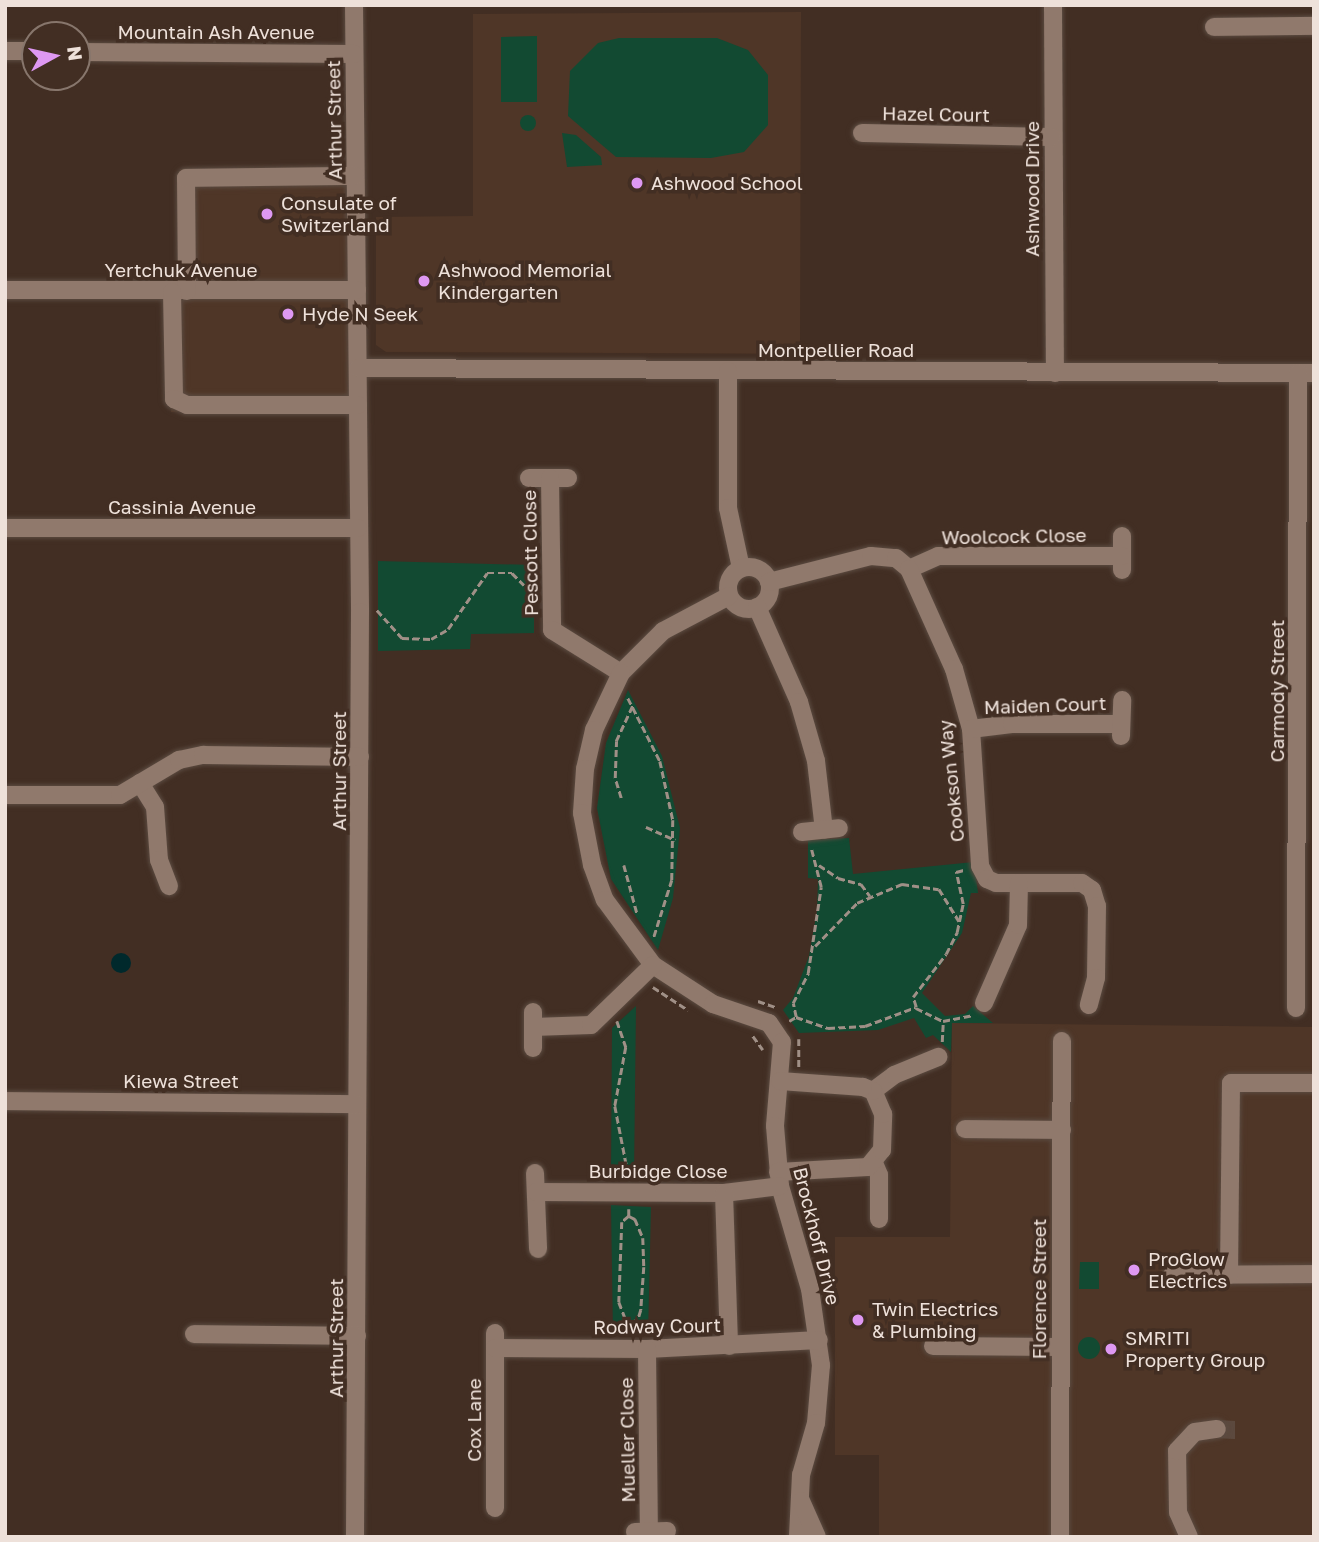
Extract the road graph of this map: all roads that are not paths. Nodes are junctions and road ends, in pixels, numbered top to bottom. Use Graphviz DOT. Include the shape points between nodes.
graph roads {
  1 [pos="355,5"];
  2 [pos="1053,5"];
  3 [pos="1314,26"];
  4 [pos="1214,27"];
  5 [pos="91,52"];
  6 [pos="354,54"];
  7 [pos="862,133"];
  8 [pos="1052,137"];
  9 [pos="355,176"];
  10 [pos="5,290"];
  11 [pos="356,290"];
  12 [pos="180,292"];
  13 [pos="358,369"];
  14 [pos="729,371"];
  15 [pos="1055,373"];
  16 [pos="1306,373"];
  17 [pos="358,405"];
  18 [pos="529,478"];
  19 [pos="5,528"];
  20 [pos="358,528"];
  21 [pos="1122,536"];
  22 [pos="741,568"];
  23 [pos="909,569"];
  24 [pos="769,582"];
  25 [pos="729,596"];
  26 [pos="757,607"];
  27 [pos="1306,634"];
  28 [pos="618,680"];
  29 [pos="1122,701"];
  30 [pos="971,729"];
  31 [pos="360,757"];
  32 [pos="140,783"];
  33 [pos="5,795"];
  34 [pos="818,830"];
  35 [pos="1019,883"];
  36 [pos="169,886"];
  37 [pos="1305,890"];
  38 [pos="653,965"];
  39 [pos="984,1003"];
  40 [pos="1087,1006"];
  41 [pos="1296,1008"];
  42 [pos="1062,1041"];
  43 [pos="533,1048"];
  44 [pos="938,1057"];
  45 [pos="780,1081"];
  46 [pos="1314,1083"];
  47 [pos="873,1091"];
  48 [pos="5,1101"];
  49 [pos="357,1104"];
  50 [pos="965,1129"];
  51 [pos="1062,1130"];
  52 [pos="874,1163"];
  53 [pos="535,1173"];
  54 [pos="779,1179"];
  55 [pos="536,1192"];
  56 [pos="724,1193"];
  57 [pos="879,1219"];
  58 [pos="538,1249"];
  59 [pos="1314,1274"];
  60 [pos="1172,1275"];
  61 [pos="1229,1275"];
  62 [pos="194,1334"];
  63 [pos="357,1336"];
  64 [pos="495,1340"];
  65 [pos="819,1340"];
  66 [pos="729,1346"];
  67 [pos="933,1346"];
  68 [pos="1059,1347"];
  69 [pos="647,1349"];
  70 [pos="1217,1429"];
  71 [pos="799,1498"];
  72 [pos="495,1508"];
  73 [pos="650,1532"];
  74 [pos="355,1537"];
  75 [pos="798,1537"];
  76 [pos="817,1537"];
  77 [pos="1060,1537"];
  78 [pos="1189,1537"];
  1 -- 6 [label="street, Arthur Street"];
  2 -- 8 [label="street, Ashwood Drive"];
  3 -- 4 [label="street"];
  5 -- 6 [label="street, Mountain Ash Avenue"];
  6 -- 9 [label="street, Arthur Street"];
  7 -- 8 [label="street, Hazel Court"];
  8 -- 15 [label="street, Ashwood Drive"];
  9 -- 11 [label="street, Arthur Street"];
  9 -- 12 [label="street" via="186,178"];
  10 -- 12 [label="street, Yertchuk Avenue"];
  11 -- 12 [label="street, Yertchuk Avenue"];
  11 -- 13 [label="street, Arthur Street"];
  12 -- 17 [label="street" via="174,399 187,405"];
  13 -- 14 [label="street, Montpellier Road"];
  13 -- 17 [label="street, Arthur Street"];
  14 -- 15 [label="street, Montpellier Road"];
  14 -- 22 [label="street" via="728,508"];
  15 -- 16 [label="street, Montpellier Road"];
  16 -- 27 [label="street, Carmody Street"];
  17 -- 20 [label="street, Arthur Street"];
  18 -- 28 [label="street, Pescott Close" via="559,478 549,598 552,630"];
  19 -- 20 [label="street, Cassinia Avenue"];
  20 -- 31 [label="street, Arthur Street"];
  21 -- 23 [label="street, Woolcock Close" via="1122,563 938,556"];
  22 -- 24 [label="street" via="758,569"];
  22 -- 25 [label="street" via="729,579"];
  23 -- 24 [label="street" via="896,558 871,556"];
  23 -- 30 [label="street, Cookson Way" via="954,669"];
  24 -- 26 [label="street" via="768,597"];
  25 -- 26 [label="street" via="741,607"];
  25 -- 28 [label="street, Brockhoff Drive" via="663,631"];
  26 -- 34 [label="street" via="799,702 817,761"];
  27 -- 37 [label="street, Carmody Street"];
  28 -- 38 [label="street, Brockhoff Drive" via="594,730 584,769 582,813 605,900"];
  29 -- 30 [label="street, Maiden Court" via="1121,730 1012,724"];
  30 -- 35 [label="street, Cookson Way" via="980,866 987,879 996,883"];
  31 -- 32 [label="street" via="203,755 178,760"];
  31 -- 49 [label="street, Arthur Street"];
  32 -- 33 [label="street" via="120,795"];
  32 -- 36 [label="street" via="155,807 159,860"];
  35 -- 39 [label="street" via="1018,925"];
  35 -- 40 [label="street, Cookson Way" via="1082,883 1092,890 1097,906 1096,978"];
  37 -- 41 [label="street, Carmody Street"];
  38 -- 43 [label="street" via="591,1025 533,1019"];
  38 -- 45 [label="street, Brockhoff Drive" via="713,1004 769,1023 782,1042"];
  42 -- 51 [label="street, Florence Street"];
  44 -- 47 [label="street" via="881,1082"];
  45 -- 47 [label="street"];
  45 -- 54 [label="street, Brockhoff Drive" via="775,1126"];
  46 -- 61 [label="street" via="1231,1083"];
  47 -- 52 [label="street" via="883,1114 882,1150"];
  48 -- 49 [label="street, Kiewa Street"];
  49 -- 63 [label="street, Arthur Street"];
  50 -- 51 [label="street"];
  51 -- 68 [label="street, Florence Street"];
  52 -- 54 [label="street, Burbidge Close" via="858,1170"];
  52 -- 57 [label="street" via="879,1175"];
  53 -- 55 [label="street"];
  54 -- 56 [label="street, Burbidge Close"];
  54 -- 65 [label="street, Brockhoff Drive" via="810,1289"];
  55 -- 56 [label="street, Burbidge Close"];
  55 -- 58 [label="street"];
  56 -- 66 [label="street"];
  59 -- 61 [label="street"];
  60 -- 61 [label="street"];
  62 -- 63 [label="street"];
  63 -- 74 [label="street, Arthur Street"];
  64 -- 69 [label="street, Rodway Court"];
  64 -- 72 [label="street, Cox Lane"];
  65 -- 66 [label="street, Rodway Court"];
  65 -- 71 [label="street, Brockhoff Drive" via="818,1408"];
  66 -- 69 [label="street, Rodway Court"];
  67 -- 68 [label="street"];
  68 -- 77 [label="street, Florence Street"];
  69 -- 73 [label="street, Mueller Close"];
  70 -- 78 [label="street" via="1195,1432 1177,1451 1178,1513"];
  71 -- 75 [label="street, Brockhoff Drive"];
  71 -- 76 [label="street"];
}
